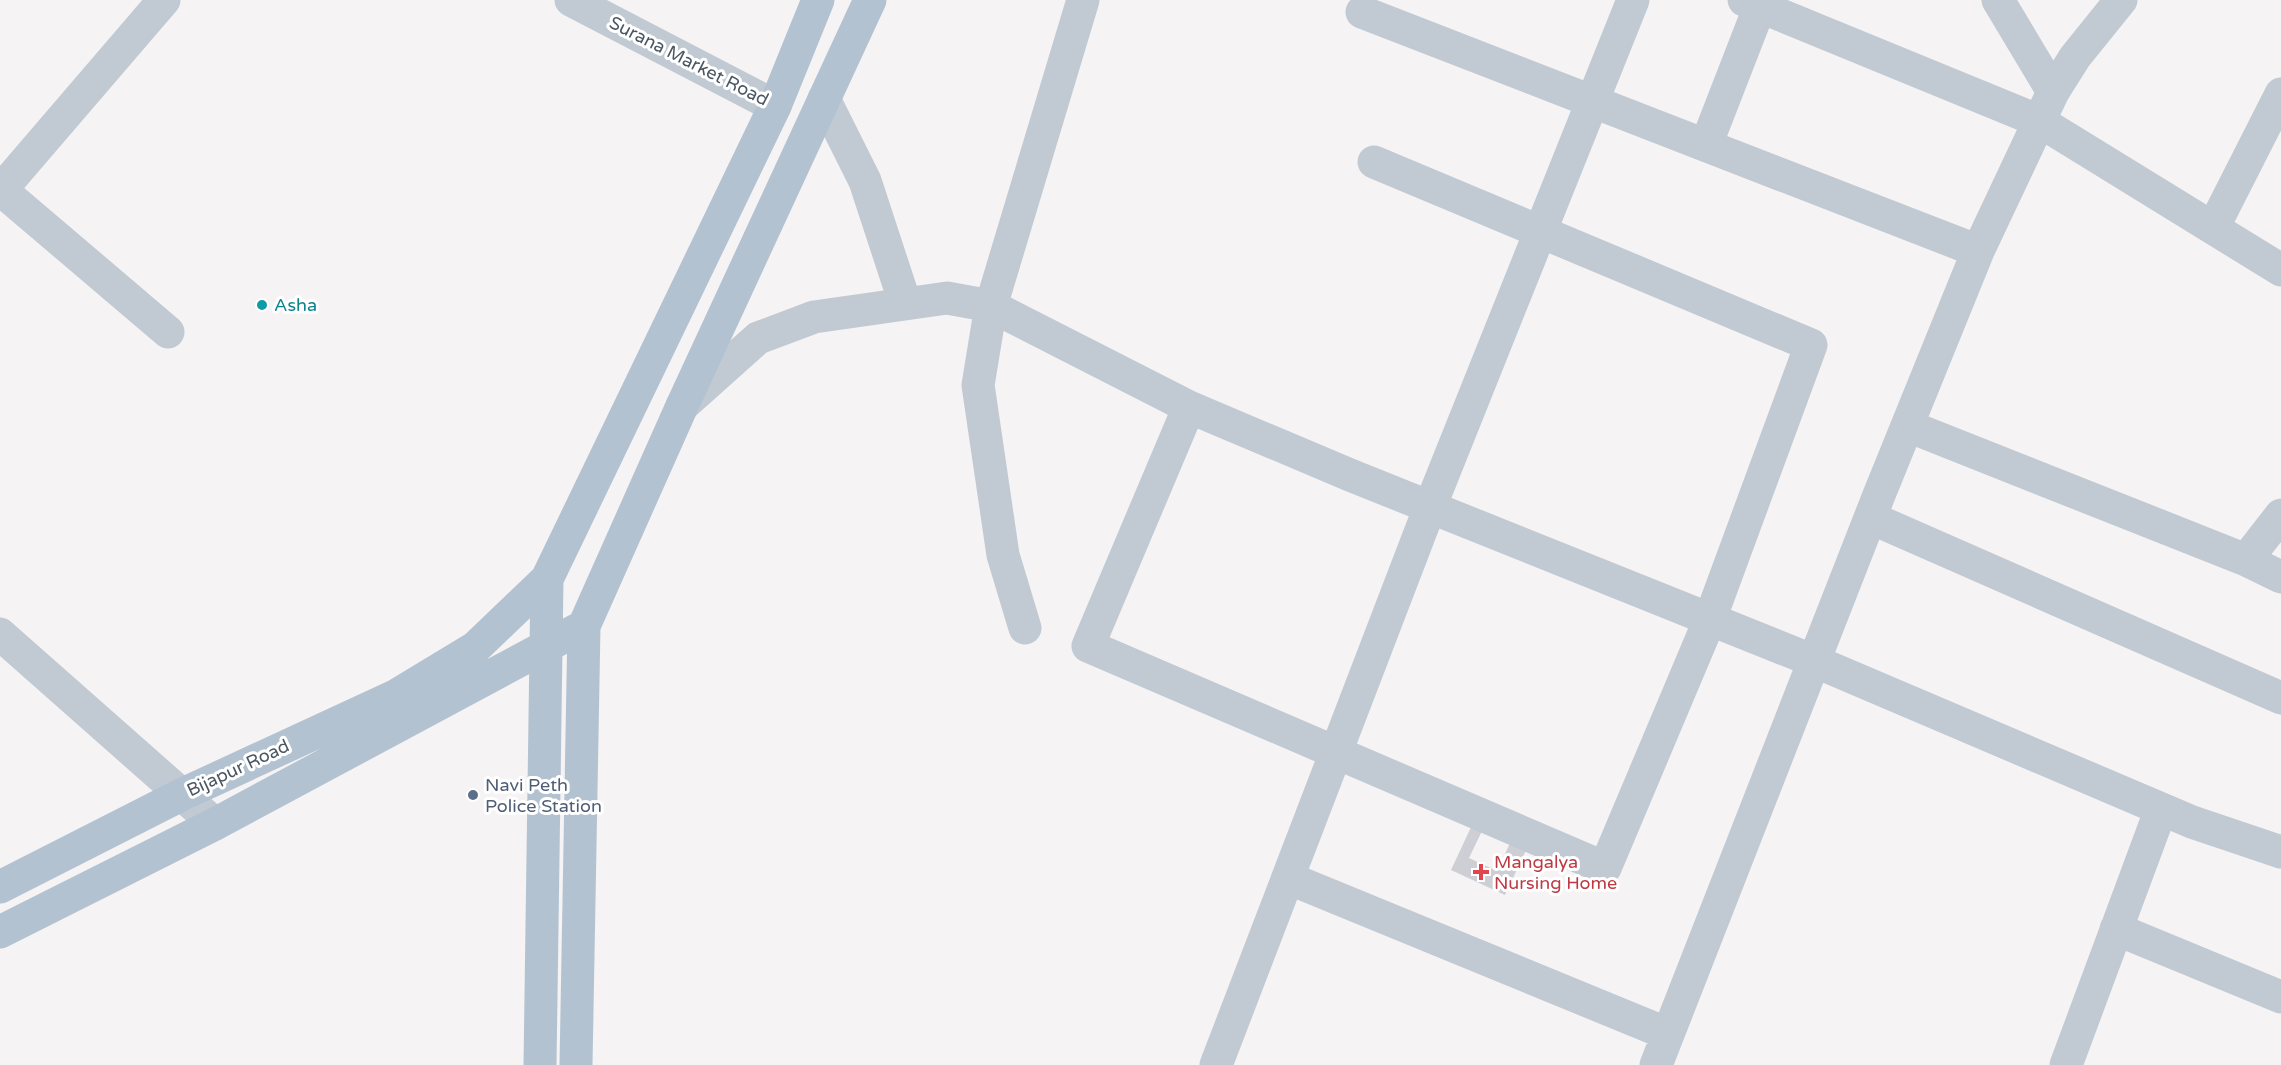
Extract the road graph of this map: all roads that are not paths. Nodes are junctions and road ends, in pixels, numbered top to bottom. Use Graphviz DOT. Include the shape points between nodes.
graph roads {
  1 [pos="164,0"];
  2 [pos="571,0"];
  3 [pos="818,0"];
  4 [pos="870,0"];
  5 [pos="1083,0"];
  6 [pos="1633,0"];
  7 [pos="1998,0"];
  8 [pos="2121,0"];
  9 [pos="1752,3"];
  10 [pos="1362,12"];
  11 [pos="2053,92"];
  12 [pos="2281,94"];
  13 [pos="824,99"];
  14 [pos="1593,101"];
  15 [pos="775,106"];
  16 [pos="2039,121"];
  17 [pos="1706,145"];
  18 [pos="1374,162"];
  19 [pos="0,190"];
  20 [pos="2213,228"];
  21 [pos="1540,232"];
  22 [pos="1978,251"];
  23 [pos="2281,270"];
  24 [pos="905,303"];
  25 [pos="991,306"];
  26 [pos="168,332"];
  27 [pos="682,406"];
  28 [pos="1189,407"];
  29 [pos="1908,426"];
  30 [pos="1430,507"];
  31 [pos="2281,515"];
  32 [pos="1871,518"];
  33 [pos="2246,560"];
  34 [pos="2281,577"];
  35 [pos="547,579"];
  36 [pos="1710,619"];
  37 [pos="584,626"];
  38 [pos="1025,628"];
  39 [pos="0,634"];
  40 [pos="547,646"];
  41 [pos="1814,661"];
  42 [pos="2281,698"];
  43 [pos="1336,753"];
  44 [pos="183,794"];
  45 [pos="2161,808"];
  46 [pos="215,824"];
  47 [pos="2281,852"];
  48 [pos="1288,878"];
  49 [pos="0,887"];
  50 [pos="2116,929"];
  51 [pos="0,932"];
  52 [pos="2281,997"];
  53 [pos="1668,1034"];
  54 [pos="540,1065"];
  55 [pos="576,1065"];
  56 [pos="1216,1065"];
  57 [pos="1656,1065"];
  58 [pos="2066,1065"];
  1 -- 19 [label="street"];
  2 -- 15 [label="street, Surana Market Road"];
  3 -- 15 [label="main road"];
  4 -- 13 [label="main road"];
  5 -- 25 [label="street"];
  6 -- 14 [label="street"];
  7 -- 11 [label="street"];
  8 -- 11 [label="street" via="2075,57"];
  9 -- 16 [label="street"];
  9 -- 17 [label="street"];
  10 -- 14 [label="street"];
  11 -- 16 [label="street"];
  12 -- 20 [label="street"];
  13 -- 24 [label="street" via="865,181"];
  13 -- 27 [label="main road"];
  14 -- 17 [label="street"];
  14 -- 21 [label="street"];
  15 -- 35 [label="main road"];
  16 -- 20 [label="street"];
  16 -- 22 [label="street"];
  17 -- 22 [label="street"];
  18 -- 21 [label="street"];
  19 -- 26 [label="street"];
  20 -- 23 [label="street"];
  21 -- 30 [label="street"];
  21 -- 36 [label="street" via="1811,345"];
  22 -- 29 [label="street"];
  24 -- 25 [label="street" via="947,298"];
  24 -- 27 [label="street" via="814,317 758,338"];
  25 -- 28 [label="street"];
  25 -- 38 [label="street" via="978,385 1003,555"];
  27 -- 37 [label="main road"];
  28 -- 30 [label="street"];
  28 -- 43 [label="street" via="1088,646"];
  29 -- 32 [label="street"];
  29 -- 33 [label="street"];
  30 -- 36 [label="street"];
  30 -- 43 [label="street"];
  31 -- 33 [label="street"];
  32 -- 41 [label="street"];
  32 -- 42 [label="street"];
  33 -- 34 [label="street"];
  35 -- 37 [label="main road"];
  35 -- 40 [label="main road"];
  35 -- 44 [label="main road, Bijapur Road" via="476,647 394,696"];
  36 -- 41 [label="street"];
  36 -- 43 [label="street" via="1605,868"];
  37 -- 40 [label="main road"];
  37 -- 55 [label="main road"];
  39 -- 44 [label="street"];
  40 -- 46 [label="main road"];
  40 -- 54 [label="main road"];
  41 -- 45 [label="street"];
  41 -- 53 [label="street"];
  43 -- 48 [label="street"];
  44 -- 46 [label="street"];
  44 -- 49 [label="main road, Bijapur Road"];
  45 -- 47 [label="street"];
  45 -- 50 [label="street"];
  46 -- 51 [label="main road"];
  48 -- 53 [label="street"];
  48 -- 56 [label="street"];
  50 -- 52 [label="street"];
  50 -- 58 [label="street"];
  53 -- 57 [label="street"];
}
